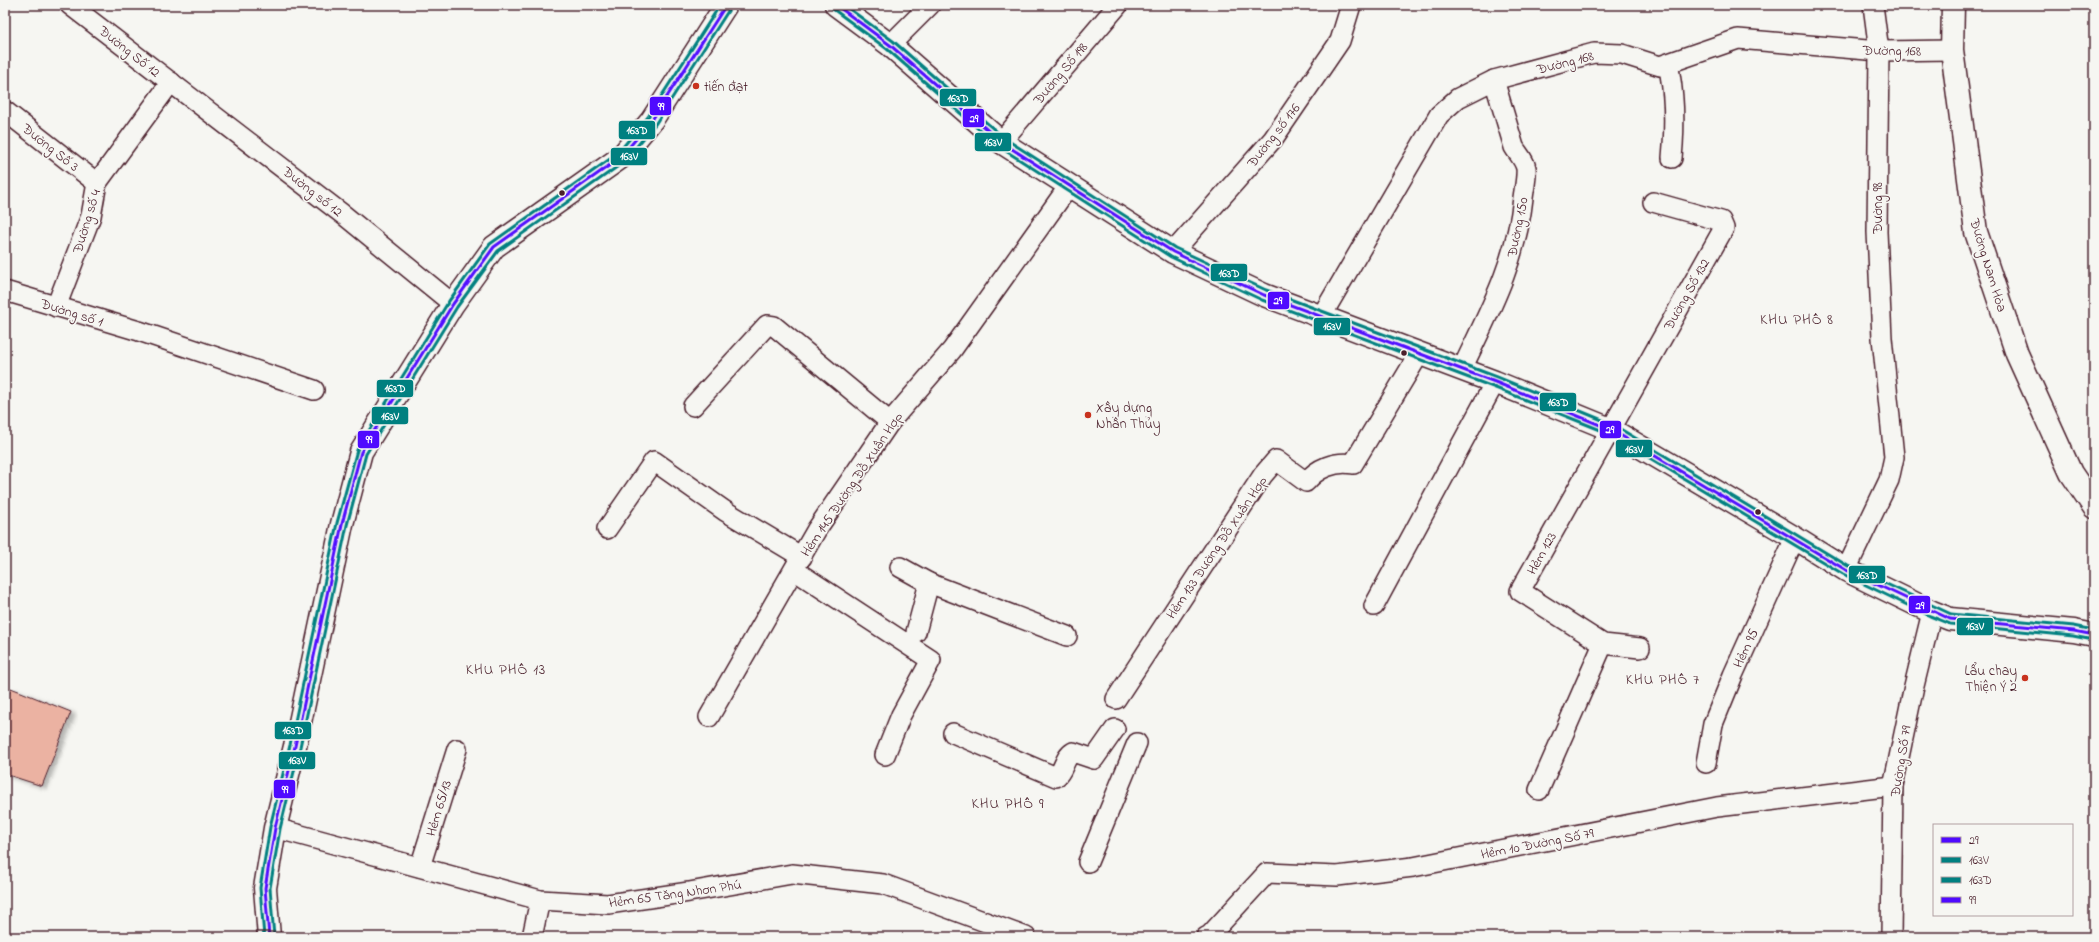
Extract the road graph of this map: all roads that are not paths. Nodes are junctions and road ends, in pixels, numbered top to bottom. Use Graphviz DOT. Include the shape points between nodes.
graph roads {
  1 [pos="70,5"];
  2 [pos="726,5"];
  3 [pos="836,5"];
  4 [pos="930,5"];
  5 [pos="1118,5"];
  6 [pos="1351,5"];
  7 [pos="1873,5"];
  8 [pos="1953,5"];
  9 [pos="890,45"];
  10 [pos="1952,50"];
  11 [pos="1879,51"];
  12 [pos="1668,64"];
  13 [pos="1494,80"];
  14 [pos="171,82"];
  15 [pos="5,111"];
  16 [pos="1001,142"];
  17 [pos="1672,158"];
  18 [pos="97,183"];
  19 [pos="1069,186"];
  20 [pos="1653,202"];
  21 [pos="1173,252"];
  22 [pos="5,291"];
  23 [pos="453,304"];
  24 [pos="56,307"];
  25 [pos="1322,317"];
  26 [pos="1419,354"];
  27 [pos="1462,369"];
  28 [pos="1495,382"];
  29 [pos="314,390"];
  30 [pos="693,406"];
  31 [pos="890,422"];
  32 [pos="1610,429"];
  33 [pos="2094,506"];
  34 [pos="607,529"];
  35 [pos="1795,538"];
  36 [pos="798,564"];
  37 [pos="900,567"];
  38 [pos="1846,570"];
  39 [pos="929,583"];
  40 [pos="1374,606"];
  41 [pos="1932,612"];
  42 [pos="916,632"];
  43 [pos="2094,635"];
  44 [pos="1067,636"];
  45 [pos="1603,644"];
  46 [pos="1640,648"];
  47 [pos="1116,699"];
  48 [pos="709,717"];
  49 [pos="1115,729"];
  50 [pos="953,733"];
  51 [pos="1137,743"];
  52 [pos="456,750"];
  53 [pos="885,755"];
  54 [pos="1706,763"];
  55 [pos="1894,786"];
  56 [pos="1539,790"];
  57 [pos="275,828"];
  58 [pos="1088,862"];
  59 [pos="420,867"];
  60 [pos="540,900"];
  61 [pos="268,936"];
  62 [pos="532,937"];
  63 [pos="1026,937"];
  64 [pos="1206,937"];
  65 [pos="1891,937"];
  1 -- 14 [label="street, Đường Số 12"];
  2 -- 23 [label="street" via="652,120 620,158 494,247"];
  3 -- 9 [label="street"];
  4 -- 9 [label="street"];
  5 -- 16 [label="street, Đường Số 198"];
  6 -- 21 [label="street, Đường số 176" via="1340,41 1273,139"];
  7 -- 11 [label="street, Đường 98"];
  8 -- 10 [label="street, Đường Nam Hòa"];
  9 -- 16 [label="street"];
  10 -- 11 [label="street, Đường 168"];
  10 -- 33 [label="street, Đường Nam Hòa" via="1976,232 2017,354 2071,473"];
  11 -- 12 [label="street, Đường 168" via="1738,39"];
  11 -- 38 [label="street, Đường 98" via="1877,232 1882,338 1894,457 1889,480"];
  12 -- 13 [label="street, Đường 168" via="1660,66 1622,54 1594,53"];
  12 -- 17 [label="street" via="1674,89"];
  13 -- 25 [label="street, Đường 168" via="1458,98 1439,115"];
  13 -- 27 [label="street, Đường 150" via="1514,147 1522,156 1526,169 1522,212 1516,245 1502,286"];
  14 -- 18 [label="street, Đường số 4"];
  14 -- 23 [label="street, Đường số 12" via="345,216"];
  15 -- 18 [label="street, Đường Số 3"];
  16 -- 19 [label="street"];
  18 -- 24 [label="street, Đường số 4" via="91,216"];
  19 -- 21 [label="street"];
  19 -- 31 [label="street, Hẻm 145 Đường Đỗ Xuân Hợp" via="952,350"];
  20 -- 32 [label="street, Đường Số 132" via="1721,221 1724,228"];
  21 -- 25 [label="street" via="1264,295"];
  22 -- 24 [label="street, Đường số 1"];
  23 -- 57 [label="street" via="361,452 342,524"];
  24 -- 29 [label="street, Đường số 1" via="139,331"];
  25 -- 26 [label="street"];
  26 -- 27 [label="street"];
  26 -- 47 [label="street, Hẻm 133 Đường Đỗ Xuân Hợp" via="1353,464 1325,467 1312,474 1306,482 1276,460 1262,475"];
  27 -- 28 [label="street"];
  28 -- 32 [label="street"];
  28 -- 40 [label="street"];
  30 -- 31 [label="street" via="767,325 774,326"];
  31 -- 36 [label="street, Hẻm 145 Đường Đỗ Xuân Hợp" via="817,529"];
  32 -- 35 [label="street"];
  32 -- 45 [label="street, Hẻm 123" via="1520,591"];
  34 -- 36 [label="street" via="654,462"];
  35 -- 38 [label="street"];
  35 -- 54 [label="street, Hẻm 95" via="1713,724"];
  36 -- 48 [label="street, Hẻm 145 Đường Đỗ Xuân Hợp"];
  36 -- 53 [label="street" via="931,660 901,715"];
  37 -- 39 [label="street"];
  38 -- 41 [label="street"];
  39 -- 42 [label="street"];
  39 -- 44 [label="street"];
  41 -- 43 [label="street" via="1950,619"];
  41 -- 55 [label="street, Đường Số 79"];
  45 -- 46 [label="street, Hẻm 123"];
  45 -- 56 [label="street"];
  49 -- 50 [label="street" via="1094,759 1073,752 1069,754 1056,777"];
  51 -- 58 [label="street"];
  52 -- 59 [label="street, Hẻm 65/13"];
  55 -- 64 [label="street, Hẻm 10 Đường Số 79" via="1717,807 1413,867 1337,876 1267,873"];
  55 -- 65 [label="street, Đường Số 79"];
  57 -- 59 [label="street, Hẻm 65 Tăng Nhơn Phú"];
  57 -- 61 [label="street" via="265,888"];
  59 -- 60 [label="street, Hẻm 65 Tăng Nhơn Phú"];
  60 -- 62 [label="street"];
  60 -- 63 [label="street, Hẻm 65 Tăng Nhơn Phú" via="608,904 792,874 884,884"];
}
